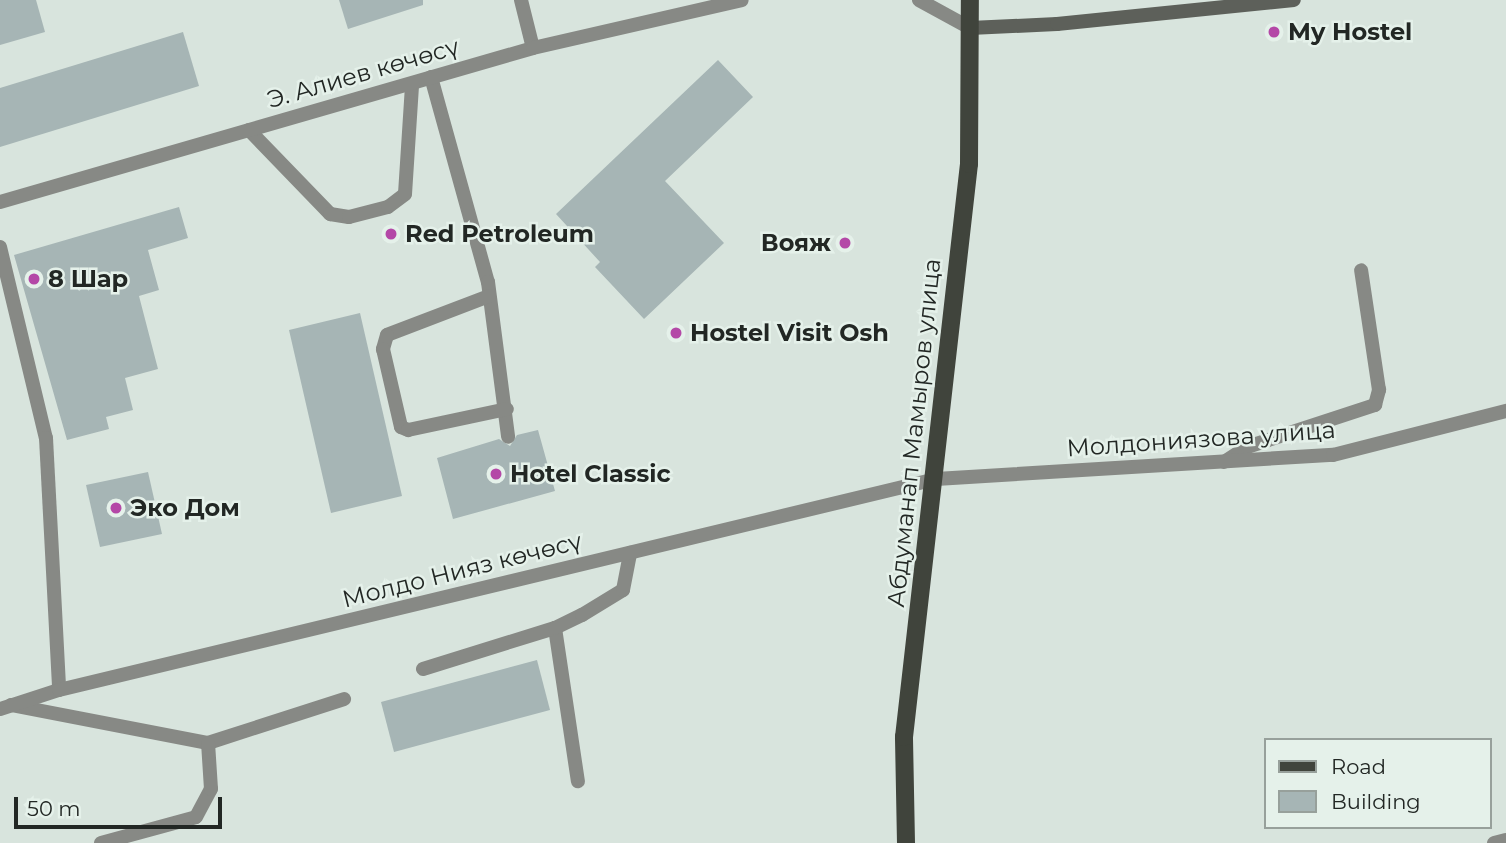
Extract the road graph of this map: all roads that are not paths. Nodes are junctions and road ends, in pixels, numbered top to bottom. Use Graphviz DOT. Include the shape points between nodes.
graph roads {
  1 [pos="521,0"];
  2 [pos="742,0"];
  3 [pos="919,0"];
  4 [pos="970,0"];
  5 [pos="1294,0"];
  6 [pos="970,28"];
  7 [pos="533,48"];
  8 [pos="431,77"];
  9 [pos="412,85"];
  10 [pos="249,130"];
  11 [pos="0,202"];
  12 [pos="0,247"];
  13 [pos="1361,270"];
  14 [pos="489,296"];
  15 [pos="507,409"];
  16 [pos="1506,411"];
  17 [pos="508,437"];
  18 [pos="1224,462"];
  19 [pos="936,479"];
  20 [pos="630,553"];
  21 [pos="555,628"];
  22 [pos="423,669"];
  23 [pos="59,690"];
  24 [pos="344,699"];
  25 [pos="5,707"];
  26 [pos="208,743"];
  27 [pos="578,781"];
  28 [pos="1506,840"];
  29 [pos="101,843"];
  30 [pos="906,843"];
  31 [pos="1494,843"];
  1 -- 7 [label="street"];
  2 -- 7 [label="street, Э. Алиев көчөсү"];
  3 -- 6 [label="street"];
  4 -- 6 [label="main road, Абдуманап Мамыров улица"];
  5 -- 6 [label="main road" via="1057,24"];
  6 -- 19 [label="main road, Абдуманап Мамыров улица" via="969,164"];
  7 -- 8 [label="street, Э. Алиев көчөсү"];
  8 -- 9 [label="street, Э. Алиев көчөсү"];
  8 -- 14 [label="street"];
  9 -- 10 [label="street, Э. Алиев көчөсү"];
  9 -- 10 [label="street" via="405,194 388,207 348,217 330,214"];
  10 -- 11 [label="street, Э. Алиев көчөсү"];
  12 -- 23 [label="street" via="46,438"];
  13 -- 18 [label="street" via="1379,390 1375,405 1247,447"];
  14 -- 15 [label="street"];
  14 -- 15 [label="street" via="387,335 383,349 401,427 408,430"];
  15 -- 17 [label="street"];
  16 -- 18 [label="street, Молдониязова улица" via="1333,455"];
  18 -- 19 [label="street, Молдониязова улица"];
  19 -- 20 [label="street, Молдо Нияз көчөсү"];
  19 -- 30 [label="main road, Абдуманап Мамыров улица" via="904,737"];
  20 -- 21 [label="street" via="623,590"];
  20 -- 23 [label="street, Молдо Нияз көчөсү"];
  21 -- 22 [label="street"];
  21 -- 27 [label="street"];
  23 -- 25 [label="street, Молдо Нияз көчөсү"];
  24 -- 26 [label="street"];
  25 -- 26 [label="street"];
  26 -- 29 [label="street" via="211,789 196,817"];
  28 -- 31 [label="street"];
}
